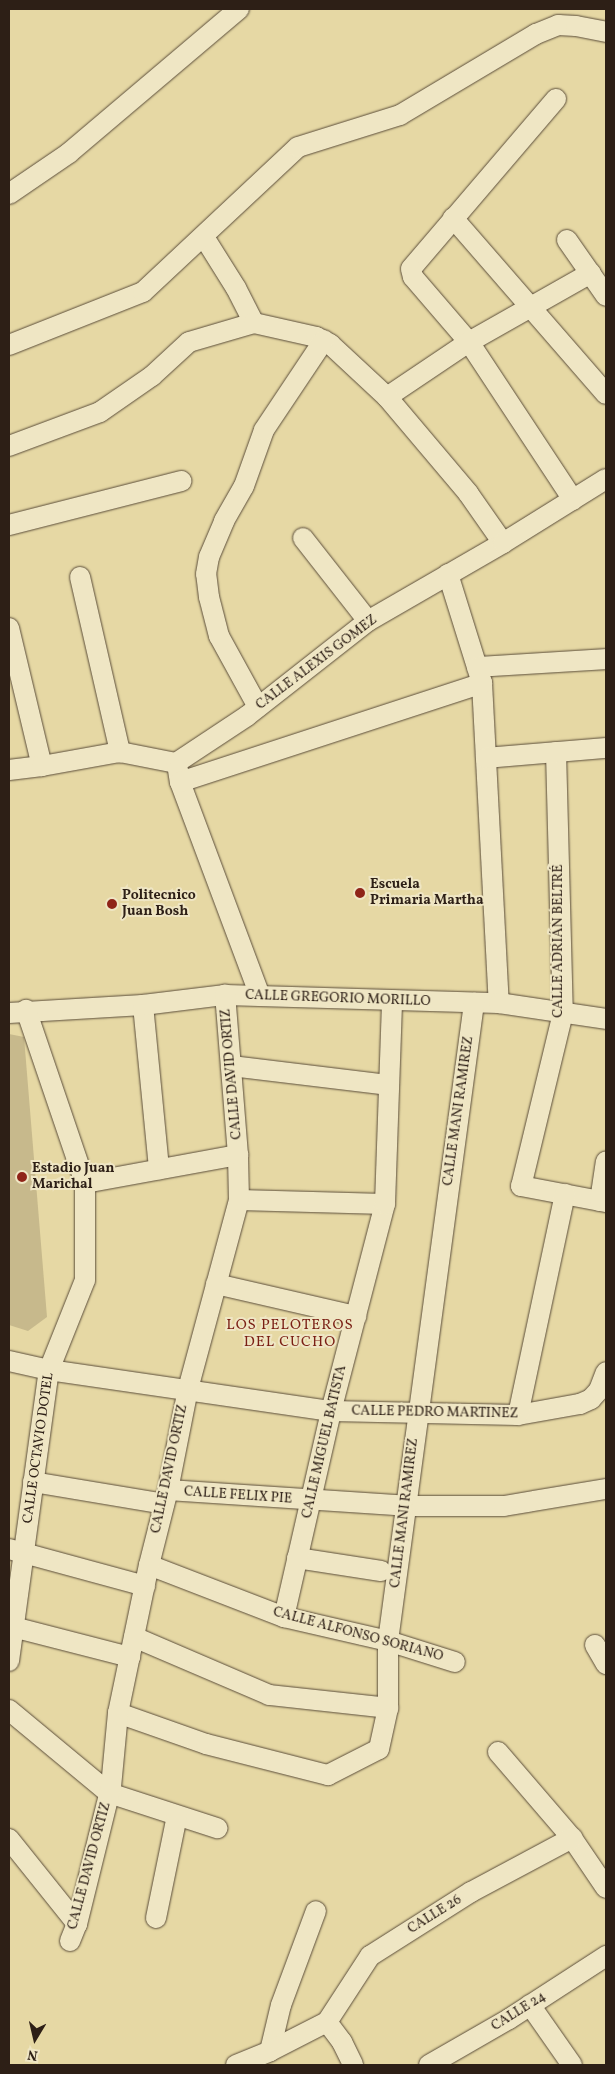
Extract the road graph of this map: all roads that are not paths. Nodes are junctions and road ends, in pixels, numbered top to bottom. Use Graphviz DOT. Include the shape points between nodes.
graph roads {
  1 [pos="239,9"];
  2 [pos="606,32"];
  3 [pos="556,99"];
  4 [pos="9,194"];
  5 [pos="453,218"];
  6 [pos="204,236"];
  7 [pos="567,240"];
  8 [pos="591,273"];
  9 [pos="606,296"];
  10 [pos="531,306"];
  11 [pos="254,323"];
  12 [pos="324,340"];
  13 [pos="469,342"];
  14 [pos="9,346"];
  15 [pos="606,394"];
  16 [pos="387,397"];
  17 [pos="9,446"];
  18 [pos="606,479"];
  19 [pos="181,481"];
  20 [pos="574,500"];
  21 [pos="9,525"];
  22 [pos="303,538"];
  23 [pos="503,543"];
  24 [pos="448,574"];
  25 [pos="80,577"];
  26 [pos="368,621"];
  27 [pos="9,628"];
  28 [pos="606,659"];
  29 [pos="479,675"];
  30 [pos="258,707"];
  31 [pos="606,748"];
  32 [pos="120,752"];
  33 [pos="556,752"];
  34 [pos="486,758"];
  35 [pos="42,766"];
  36 [pos="9,770"];
  37 [pos="178,773"];
  38 [pos="225,996"];
  39 [pos="260,996"];
  40 [pos="392,1000"];
  41 [pos="474,1003"];
  42 [pos="499,1003"];
  43 [pos="142,1004"];
  44 [pos="17,1011"];
  45 [pos="563,1013"];
  46 [pos="606,1019"];
  47 [pos="231,1066"];
  48 [pos="388,1085"];
  49 [pos="238,1155"];
  50 [pos="606,1161"];
  51 [pos="159,1169"];
  52 [pos="85,1183"];
  53 [pos="565,1194"];
  54 [pos="239,1200"];
  55 [pos="603,1201"];
  56 [pos="385,1204"];
  57 [pos="216,1284"];
  58 [pos="356,1316"];
  59 [pos="9,1361"];
  60 [pos="49,1370"];
  61 [pos="606,1372"];
  62 [pos="188,1389"];
  63 [pos="598,1401"];
  64 [pos="331,1410"];
  65 [pos="418,1413"];
  66 [pos="518,1415"];
  67 [pos="33,1482"];
  68 [pos="606,1489"];
  69 [pos="166,1497"];
  70 [pos="310,1501"];
  71 [pos="406,1506"];
  72 [pos="16,1550"];
  73 [pos="297,1558"];
  74 [pos="149,1565"];
  75 [pos="380,1571"];
  76 [pos="144,1586"];
  77 [pos="284,1617"];
  78 [pos="13,1627"];
  79 [pos="134,1637"];
  80 [pos="388,1641"];
  81 [pos="595,1645"];
  82 [pos="130,1657"];
  83 [pos="9,1661"];
  84 [pos="455,1662"];
  85 [pos="606,1664"];
  86 [pos="388,1708"];
  87 [pos="9,1710"];
  88 [pos="118,1713"];
  89 [pos="498,1752"];
  90 [pos="109,1793"];
  91 [pos="177,1816"];
  92 [pos="217,1828"];
  93 [pos="572,1838"];
  94 [pos="9,1839"];
  95 [pos="606,1888"];
  96 [pos="316,1911"];
  97 [pos="156,1918"];
  98 [pos="606,1956"];
  99 [pos="530,2006"];
  100 [pos="327,2022"];
  101 [pos="270,2051"];
  102 [pos="236,2065"];
  103 [pos="353,2065"];
  104 [pos="429,2065"];
  105 [pos="572,2065"];
  1 -- 4 [label="street" via="69,153"];
  2 -- 6 [label="street" via="558,25 536,34 400,115 298,147"];
  3 -- 5 [label="street"];
  5 -- 10 [label="street"];
  5 -- 13 [label="street" via="411,269 413,277"];
  6 -- 11 [label="street"];
  6 -- 14 [label="street" via="142,292"];
  7 -- 8 [label="street"];
  8 -- 9 [label="street"];
  8 -- 10 [label="street"];
  10 -- 13 [label="street"];
  10 -- 15 [label="street"];
  11 -- 12 [label="street"];
  11 -- 17 [label="street" via="189,342 152,376 100,412"];
  12 -- 16 [label="street"];
  12 -- 30 [label="street" via="264,430 244,486 209,557 206,574 209,597 220,636"];
  13 -- 16 [label="street"];
  13 -- 20 [label="street"];
  16 -- 23 [label="street" via="468,493"];
  18 -- 20 [label="street, CALLE ALEXIS GOMEZ"];
  19 -- 21 [label="street"];
  20 -- 23 [label="street, CALLE ALEXIS GOMEZ"];
  22 -- 26 [label="street"];
  23 -- 24 [label="street, CALLE ALEXIS GOMEZ"];
  24 -- 26 [label="street, CALLE ALEXIS GOMEZ"];
  24 -- 29 [label="street"];
  25 -- 32 [label="street"];
  26 -- 30 [label="street, CALLE ALEXIS GOMEZ"];
  27 -- 35 [label="street"];
  28 -- 29 [label="street"];
  29 -- 34 [label="street"];
  29 -- 37 [label="street"];
  30 -- 37 [label="street, CALLE ALEXIS GOMEZ"];
  31 -- 33 [label="street"];
  32 -- 35 [label="street"];
  32 -- 37 [label="street"];
  33 -- 34 [label="street"];
  33 -- 45 [label="street, CALLE ADRIÁN BELTRÉ"];
  34 -- 42 [label="street"];
  35 -- 36 [label="street"];
  37 -- 39 [label="street"];
  38 -- 39 [label="street, CALLE GREGORIO MORILLO"];
  38 -- 43 [label="street, CALLE GREGORIO MORILLO"];
  38 -- 47 [label="street, CALLE DAVID ORTIZ"];
  39 -- 40 [label="street, CALLE GREGORIO MORILLO"];
  40 -- 41 [label="street, CALLE GREGORIO MORILLO"];
  40 -- 48 [label="street, CALLE MIGUEL BATISTA"];
  41 -- 42 [label="street, CALLE GREGORIO MORILLO"];
  41 -- 65 [label="street, CALLE MANI RAMIREZ"];
  42 -- 45 [label="street, CALLE GREGORIO MORILLO"];
  43 -- 44 [label="street, CALLE GREGORIO MORILLO"];
  43 -- 51 [label="street"];
  44 -- 52 [label="street, CALLE OCTAVIO DOTEL"];
  45 -- 46 [label="street, CALLE GREGORIO MORILLO"];
  45 -- 53 [label="street, CALLE ADRIÁN BELTRÉ" via="521,1186"];
  47 -- 48 [label="street"];
  47 -- 49 [label="street, CALLE DAVID ORTIZ"];
  48 -- 56 [label="street, CALLE MIGUEL BATISTA"];
  49 -- 51 [label="street"];
  49 -- 54 [label="street, CALLE DAVID ORTIZ"];
  50 -- 55 [label="street"];
  51 -- 52 [label="street"];
  52 -- 60 [label="street, CALLE OCTAVIO DOTEL" via="85,1280"];
  53 -- 55 [label="street"];
  53 -- 66 [label="street"];
  54 -- 56 [label="street"];
  54 -- 57 [label="street, CALLE DAVID ORTIZ"];
  56 -- 58 [label="street, CALLE MIGUEL BATISTA"];
  57 -- 58 [label="street"];
  57 -- 62 [label="street, CALLE DAVID ORTIZ"];
  58 -- 64 [label="street, CALLE MIGUEL BATISTA"];
  59 -- 60 [label="street, CALLE PEDRO MARTINEZ"];
  60 -- 62 [label="street, CALLE PEDRO MARTINEZ"];
  60 -- 67 [label="street, CALLE OCTAVIO DOTEL"];
  61 -- 63 [label="street, CALLE PEDRO MARTINEZ"];
  62 -- 64 [label="street, CALLE PEDRO MARTINEZ"];
  62 -- 69 [label="street, CALLE DAVID ORTIZ"];
  63 -- 66 [label="street, CALLE PEDRO MARTINEZ"];
  64 -- 65 [label="street, CALLE PEDRO MARTINEZ"];
  64 -- 70 [label="street, CALLE MIGUEL BATISTA"];
  65 -- 66 [label="street, CALLE PEDRO MARTINEZ"];
  65 -- 71 [label="street, CALLE MANI RAMIREZ"];
  67 -- 69 [label="street, CALLE FELIX PIE"];
  67 -- 72 [label="street, CALLE OCTAVIO DOTEL"];
  68 -- 71 [label="street, CALLE FELIX PIE" via="504,1506"];
  69 -- 70 [label="street, CALLE FELIX PIE"];
  69 -- 74 [label="street, CALLE DAVID ORTIZ"];
  70 -- 71 [label="street, CALLE FELIX PIE"];
  70 -- 73 [label="street, CALLE MIGUEL BATISTA"];
  71 -- 80 [label="street, CALLE MANI RAMIREZ"];
  72 -- 76 [label="street"];
  72 -- 78 [label="street, CALLE OCTAVIO DOTEL"];
  73 -- 75 [label="street"];
  73 -- 77 [label="street, CALLE MIGUEL BATISTA"];
  74 -- 76 [label="street, CALLE DAVID ORTIZ"];
  74 -- 77 [label="street, CALLE ALFONSO SORIANO"];
  76 -- 79 [label="street, CALLE DAVID ORTIZ"];
  77 -- 80 [label="street, CALLE ALFONSO SORIANO"];
  78 -- 82 [label="street"];
  78 -- 83 [label="street, CALLE OCTAVIO DOTEL"];
  79 -- 82 [label="street, CALLE DAVID ORTIZ"];
  79 -- 86 [label="street" via="270,1695"];
  80 -- 84 [label="street, CALLE ALFONSO SORIANO"];
  80 -- 86 [label="street, CALLE MANI RAMIREZ"];
  81 -- 85 [label="street"];
  82 -- 88 [label="street, CALLE DAVID ORTIZ"];
  86 -- 88 [label="street, CALLE MANI RAMIREZ" via="379,1749 328,1775 206,1744"];
  87 -- 90 [label="street"];
  88 -- 90 [label="street, CALLE DAVID ORTIZ"];
  89 -- 93 [label="street"];
  90 -- 91 [label="street"];
  90 -- 94 [label="street, CALLE DAVID ORTIZ" via="73,1933"];
  91 -- 92 [label="street"];
  91 -- 97 [label="street"];
  93 -- 95 [label="street"];
  93 -- 100 [label="street, CALLE 26" via="471,1892 370,1956"];
  96 -- 101 [label="street" via="281,2005"];
  98 -- 99 [label="street, CALLE 24"];
  99 -- 104 [label="street, CALLE 24"];
  99 -- 105 [label="street"];
  100 -- 101 [label="street"];
  100 -- 103 [label="street"];
  101 -- 102 [label="street"];
}
